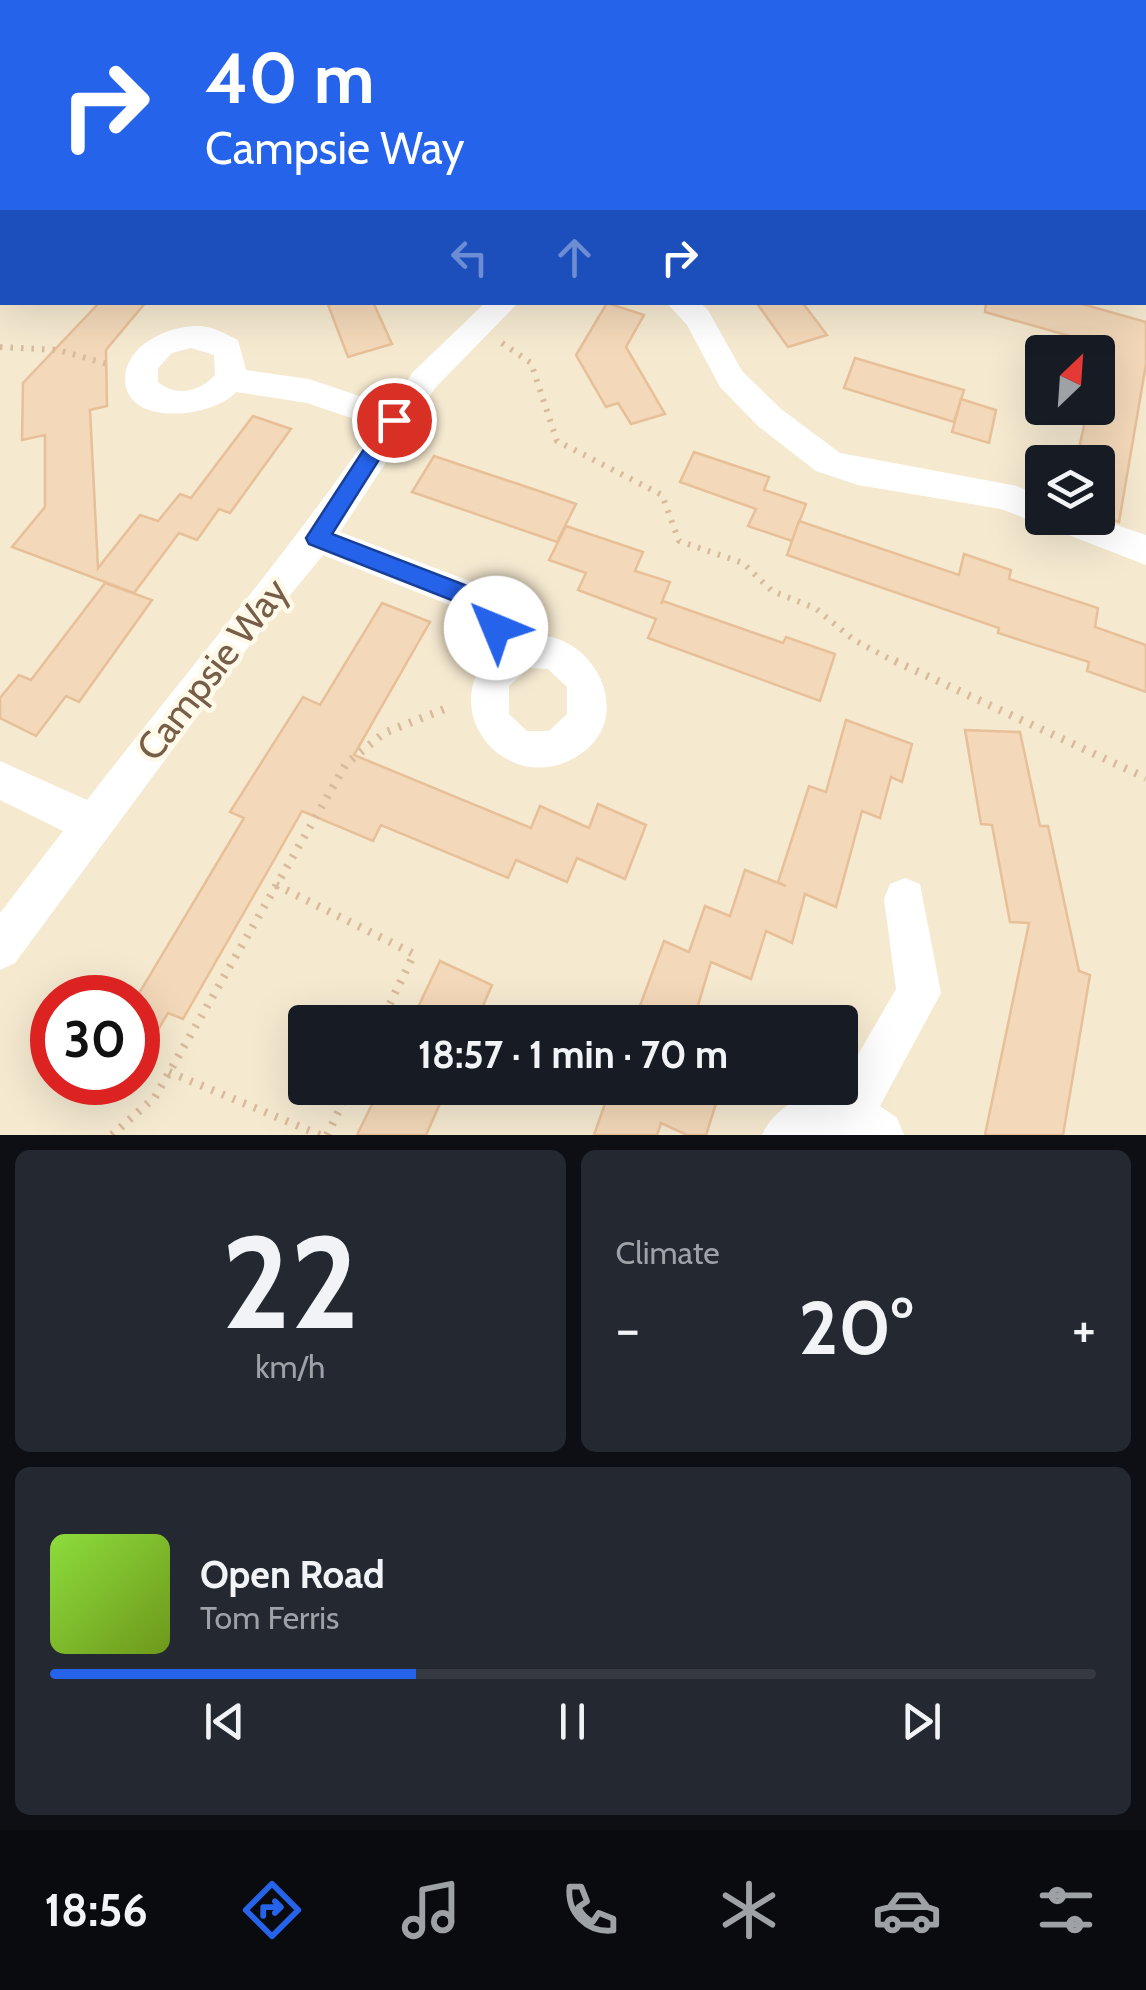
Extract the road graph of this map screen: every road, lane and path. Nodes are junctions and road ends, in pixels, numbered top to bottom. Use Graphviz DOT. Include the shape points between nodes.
graph roads {
  1 [pos="846,0"];
  2 [pos="862,0"];
  3 [pos="502,305"];
  4 [pos="683,305"];
  5 [pos="478,328"];
  6 [pos="0,346"];
  7 [pos="142,368"];
  8 [pos="229,379"];
  9 [pos="394,420"];
  10 [pos="1025,506"];
  11 [pos="1105,535"];
  12 [pos="317,538"];
  13 [pos="1146,550"];
  14 [pos="516,657"];
  15 [pos="486,704"];
  16 [pos="1146,778"];
  17 [pos="0,780"];
  18 [pos="93,824"];
  19 [pos="276,885"];
  20 [pos="905,899"];
  21 [pos="0,948"];
  22 [pos="389,1005"];
  23 [pos="169,1072"];
  24 [pos="340,1105"];
  25 [pos="864,1125"];
  26 [pos="112,1135"];
  27 [pos="323,1135"];
  28 [pos="786,1135"];
  1 -- 2 [label="path"];
  3 -- 5 [label="street, Campsie Way"];
  4 -- 10 [label="street" via="698,318 731,379 828,462 972,489"];
  5 -- 9 [label="street, Campsie Way"];
  5 -- 16 [label="path" via="532,363 557,441 662,495 679,541 743,563 772,590 815,608 854,640 937,683"];
  6 -- 7 [label="path"];
  7 -- 8 [label="street" via="149,396 176,404 207,398"];
  7 -- 8 [label="street" via="162,345 205,337 228,348"];
  8 -- 9 [label="street" via="309,390"];
  9 -- 12 [label="street, Campsie Way"];
  11 -- 13 [label="street"];
  12 -- 14 [label="street" via="475,599"];
  12 -- 18 [label="street, Campsie Way"];
  14 -- 15 [label="street" via="491,680"];
  14 -- 15 [label="street" via="551,654 580,672 590,694 582,726 560,744 530,749 498,733"];
  15 -- 19 [label="path" via="448,706 384,733 346,764"];
  17 -- 18 [label="street"];
  18 -- 21 [label="street, Campsie Way"];
  19 -- 22 [label="path" via="414,954"];
  19 -- 23 [label="path"];
  20 -- 25 [label="street" via="919,993"];
  23 -- 26 [label="path"];
  23 -- 27 [label="path"];
  24 -- 27 [label="path"];
  25 -- 28 [label="street" via="826,1112"];
}
